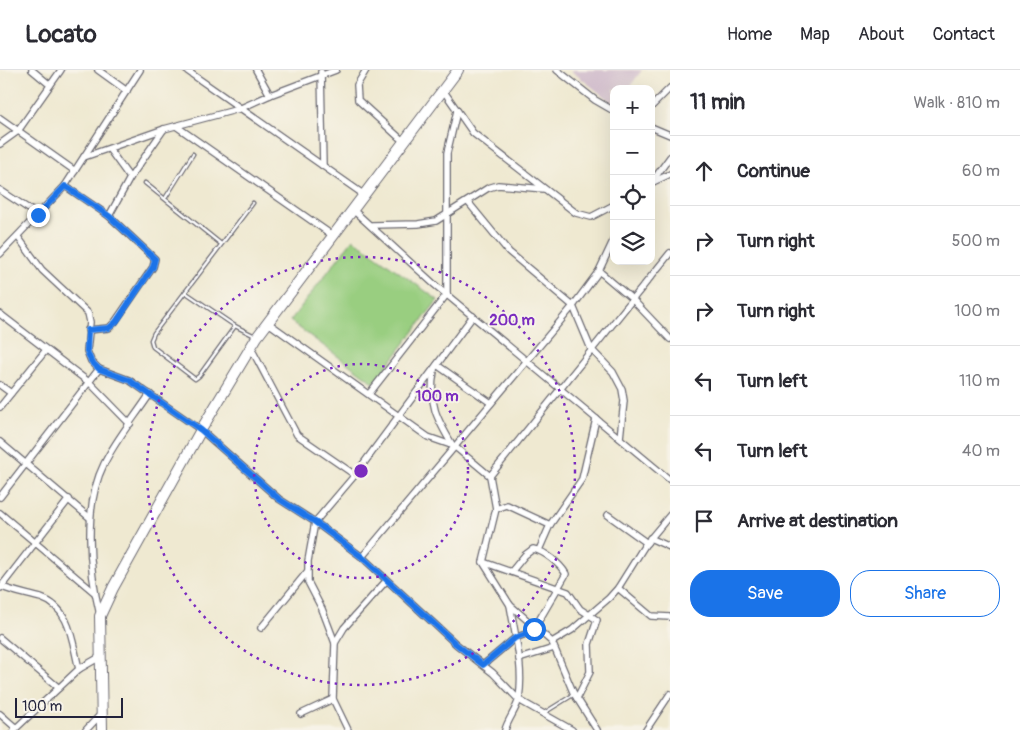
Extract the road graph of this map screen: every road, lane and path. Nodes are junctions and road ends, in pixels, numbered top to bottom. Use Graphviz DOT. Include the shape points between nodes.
graph roads {
  1 [pos="32,70"];
  2 [pos="61,70"];
  3 [pos="98,70"];
  4 [pos="140,70"];
  5 [pos="186,70"];
  6 [pos="256,70"];
  7 [pos="336,70"];
  8 [pos="366,70"];
  9 [pos="458,70"];
  10 [pos="557,70"];
  11 [pos="321,72"];
  12 [pos="50,85"];
  13 [pos="670,88"];
  14 [pos="443,90"];
  15 [pos="127,91"];
  16 [pos="270,95"];
  17 [pos="655,103"];
  18 [pos="239,109"];
  19 [pos="610,109"];
  20 [pos="457,111"];
  21 [pos="0,118"];
  22 [pos="176,126"];
  23 [pos="164,129"];
  24 [pos="655,129"];
  25 [pos="18,131"];
  26 [pos="670,135"];
  27 [pos="403,140"];
  28 [pos="0,144"];
  29 [pos="108,149"];
  30 [pos="193,154"];
  31 [pos="84,157"];
  32 [pos="670,157"];
  33 [pos="323,166"];
  34 [pos="76,171"];
  35 [pos="670,174"];
  36 [pos="130,178"];
  37 [pos="655,178"];
  38 [pos="655,181"];
  39 [pos="145,183"];
  40 [pos="65,186"];
  41 [pos="546,189"];
  42 [pos="0,190"];
  43 [pos="363,194"];
  44 [pos="166,198"];
  45 [pos="468,202"];
  46 [pos="253,203"];
  47 [pos="610,207"];
  48 [pos="352,209"];
  49 [pos="38,215"];
  50 [pos="448,215"];
  51 [pos="109,216"];
  52 [pos="372,225"];
  53 [pos="332,235"];
  54 [pos="18,237"];
  55 [pos="221,244"];
  56 [pos="610,248"];
  57 [pos="670,253"];
  58 [pos="0,254"];
  59 [pos="599,271"];
  60 [pos="185,292"];
  61 [pos="447,294"];
  62 [pos="632,299"];
  63 [pos="573,306"];
  64 [pos="0,314"];
  65 [pos="473,316"];
  66 [pos="267,322"];
  67 [pos="235,326"];
  68 [pos="88,330"];
  69 [pos="257,337"];
  70 [pos="670,339"];
  71 [pos="251,348"];
  72 [pos="591,349"];
  73 [pos="46,350"];
  74 [pos="527,361"];
  75 [pos="436,367"];
  76 [pos="99,369"];
  77 [pos="90,383"];
  78 [pos="0,386"];
  79 [pos="561,389"];
  80 [pos="11,393"];
  81 [pos="150,394"];
  82 [pos="369,394"];
  83 [pos="491,403"];
  84 [pos="0,407"];
  85 [pos="400,416"];
  86 [pos="596,419"];
  87 [pos="130,424"];
  88 [pos="201,430"];
  89 [pos="620,438"];
  90 [pos="0,442"];
  91 [pos="454,446"];
  92 [pos="27,464"];
  93 [pos="355,475"];
  94 [pos="490,476"];
  95 [pos="670,480"];
  96 [pos="0,497"];
  97 [pos="69,499"];
  98 [pos="496,509"];
  99 [pos="0,514"];
  100 [pos="608,515"];
  101 [pos="670,515"];
  102 [pos="90,518"];
  103 [pos="315,522"];
  104 [pos="550,525"];
  105 [pos="649,541"];
  106 [pos="34,544"];
  107 [pos="670,547"];
  108 [pos="539,550"];
  109 [pos="362,557"];
  110 [pos="484,562"];
  111 [pos="307,572"];
  112 [pos="511,572"];
  113 [pos="386,581"];
  114 [pos="0,587"];
  115 [pos="558,588"];
  116 [pos="618,588"];
  117 [pos="95,593"];
  118 [pos="510,605"];
  119 [pos="589,615"];
  120 [pos="100,616"];
  121 [pos="670,617"];
  122 [pos="261,628"];
  123 [pos="535,630"];
  124 [pos="0,638"];
  125 [pos="515,638"];
  126 [pos="335,642"];
  127 [pos="553,645"];
  128 [pos="100,657"];
  129 [pos="519,659"];
  130 [pos="483,665"];
  131 [pos="79,669"];
  132 [pos="59,688"];
  133 [pos="670,694"];
  134 [pos="576,696"];
  135 [pos="333,699"];
  136 [pos="519,700"];
  137 [pos="102,713"];
  138 [pos="0,714"];
  139 [pos="301,714"];
  140 [pos="542,714"];
  141 [pos="17,728"];
  142 [pos="25,730"];
  143 [pos="86,730"];
  144 [pos="102,730"];
  145 [pos="348,730"];
  146 [pos="505,730"];
  147 [pos="572,730"];
  148 [pos="597,730"];
  149 [pos="646,730"];
  1 -- 12 [label="street"];
  2 -- 12 [label="street"];
  3 -- 15 [label="street"];
  4 -- 15 [label="street"];
  5 -- 18 [label="street"];
  6 -- 16 [label="street"];
  7 -- 11 [label="street"];
  8 -- 27 [label="street" via="357,85 358,100"];
  9 -- 14 [label="highway"];
  10 -- 19 [label="street"];
  11 -- 16 [label="street"];
  11 -- 33 [label="street"];
  12 -- 25 [label="street"];
  13 -- 17 [label="street"];
  14 -- 20 [label="street"];
  14 -- 27 [label="highway"];
  15 -- 31 [label="street"];
  16 -- 18 [label="street"];
  18 -- 22 [label="street"];
  18 -- 33 [label="street"];
  20 -- 41 [label="street" via="474,133"];
  20 -- 50 [label="street" via="447,153"];
  21 -- 25 [label="street"];
  22 -- 23 [label="street"];
  22 -- 53 [label="street"];
  23 -- 29 [label="street"];
  23 -- 36 [label="street"];
  24 -- 26 [label="street"];
  25 -- 28 [label="street"];
  25 -- 34 [label="street"];
  27 -- 43 [label="highway"];
  29 -- 31 [label="street"];
  29 -- 36 [label="street"];
  30 -- 44 [label="lane"];
  31 -- 34 [label="street"];
  32 -- 37 [label="street"];
  33 -- 43 [label="street"];
  34 -- 40 [label="street"];
  35 -- 38 [label="street"];
  36 -- 51 [label="street"];
  39 -- 44 [label="lane"];
  40 -- 49 [label="street"];
  40 -- 51 [label="street"];
  41 -- 45 [label="street" via="498,185"];
  41 -- 47 [label="street" via="583,217 595,216"];
  42 -- 49 [label="street"];
  43 -- 48 [label="highway"];
  44 -- 55 [label="lane"];
  45 -- 50 [label="street"];
  45 -- 63 [label="street" via="509,252"];
  46 -- 55 [label="lane"];
  48 -- 52 [label="street"];
  48 -- 53 [label="highway"];
  49 -- 54 [label="street"];
  50 -- 52 [label="street" via="424,224"];
  50 -- 61 [label="street"];
  51 -- 68 [label="street" via="155,259 155,264 116,322 109,328"];
  52 -- 61 [label="street"];
  53 -- 66 [label="highway"];
  54 -- 58 [label="street"];
  54 -- 68 [label="street" via="47,275 88,313"];
  55 -- 60 [label="lane"];
  56 -- 59 [label="street"];
  57 -- 62 [label="street"];
  59 -- 62 [label="street"];
  59 -- 63 [label="street"];
  60 -- 67 [label="lane"];
  60 -- 67 [label="lane" via="152,340 153,347 191,378 199,376"];
  61 -- 65 [label="street"];
  61 -- 82 [label="street"];
  62 -- 70 [label="street"];
  62 -- 72 [label="street"];
  63 -- 72 [label="street"];
  63 -- 74 [label="street"];
  64 -- 73 [label="street"];
  65 -- 74 [label="street"];
  65 -- 75 [label="street"];
  66 -- 69 [label="highway"];
  66 -- 82 [label="street"];
  67 -- 69 [label="lane"];
  68 -- 76 [label="street" via="87,351"];
  69 -- 71 [label="highway"];
  71 -- 88 [label="highway"];
  71 -- 93 [label="street" via="297,435"];
  72 -- 79 [label="street"];
  72 -- 89 [label="street" via="613,372 622,389"];
  73 -- 77 [label="street"];
  73 -- 80 [label="street"];
  74 -- 79 [label="street"];
  74 -- 83 [label="street"];
  75 -- 83 [label="street"];
  75 -- 85 [label="street"];
  75 -- 91 [label="street" via="431,389 435,417"];
  76 -- 77 [label="street"];
  76 -- 81 [label="street" via="129,380"];
  77 -- 87 [label="street"];
  77 -- 92 [label="street"];
  78 -- 80 [label="street"];
  79 -- 86 [label="street"];
  79 -- 94 [label="street"];
  80 -- 84 [label="street"];
  81 -- 87 [label="street"];
  81 -- 88 [label="street"];
  82 -- 85 [label="street"];
  83 -- 91 [label="street"];
  85 -- 91 [label="street" via="428,437"];
  85 -- 93 [label="street"];
  86 -- 89 [label="street"];
  86 -- 104 [label="street" via="582,479"];
  87 -- 102 [label="street" via="103,465"];
  88 -- 103 [label="street" via="279,499"];
  88 -- 120 [label="highway"];
  89 -- 95 [label="street"];
  90 -- 92 [label="street"];
  91 -- 94 [label="street"];
  91 -- 109 [label="street"];
  92 -- 96 [label="street"];
  92 -- 97 [label="street"];
  93 -- 103 [label="street"];
  94 -- 98 [label="street"];
  97 -- 102 [label="street"];
  97 -- 106 [label="street"];
  98 -- 104 [label="street" via="510,506"];
  98 -- 110 [label="street"];
  99 -- 106 [label="street"];
  100 -- 105 [label="street"];
  101 -- 105 [label="street"];
  102 -- 117 [label="street"];
  103 -- 109 [label="street"];
  103 -- 111 [label="street"];
  104 -- 108 [label="street"];
  105 -- 107 [label="street"];
  105 -- 116 [label="street"];
  106 -- 114 [label="street"];
  106 -- 117 [label="street"];
  108 -- 112 [label="street" via="529,551"];
  108 -- 115 [label="street" via="562,567 566,574"];
  109 -- 113 [label="street"];
  110 -- 112 [label="street"];
  110 -- 118 [label="street"];
  111 -- 122 [label="street"];
  111 -- 126 [label="street" via="311,590"];
  112 -- 115 [label="street"];
  113 -- 126 [label="street"];
  113 -- 130 [label="street"];
  114 -- 131 [label="street" via="43,599 59,609 69,626"];
  115 -- 119 [label="street" via="571,594 580,609"];
  115 -- 123 [label="street"];
  116 -- 119 [label="street"];
  116 -- 121 [label="street" via="651,616"];
  117 -- 120 [label="street"];
  118 -- 123 [label="street"];
  118 -- 125 [label="street"];
  119 -- 127 [label="street"];
  119 -- 134 [label="street" via="597,622 590,639 590,672"];
  120 -- 128 [label="highway"];
  123 -- 125 [label="street"];
  123 -- 127 [label="street"];
  124 -- 132 [label="street"];
  125 -- 129 [label="street"];
  125 -- 130 [label="street"];
  126 -- 135 [label="street"];
  127 -- 129 [label="street"];
  127 -- 134 [label="street"];
  128 -- 131 [label="street"];
  128 -- 137 [label="highway"];
  129 -- 136 [label="street"];
  130 -- 136 [label="street"];
  131 -- 132 [label="street"];
  132 -- 141 [label="street"];
  133 -- 149 [label="street"];
  134 -- 140 [label="lane"];
  134 -- 148 [label="street"];
  135 -- 139 [label="street"];
  135 -- 145 [label="street"];
  136 -- 140 [label="street"];
  136 -- 146 [label="street"];
  137 -- 143 [label="street"];
  137 -- 144 [label="highway"];
  138 -- 141 [label="street"];
  140 -- 147 [label="street"];
  141 -- 142 [label="street"];
}
